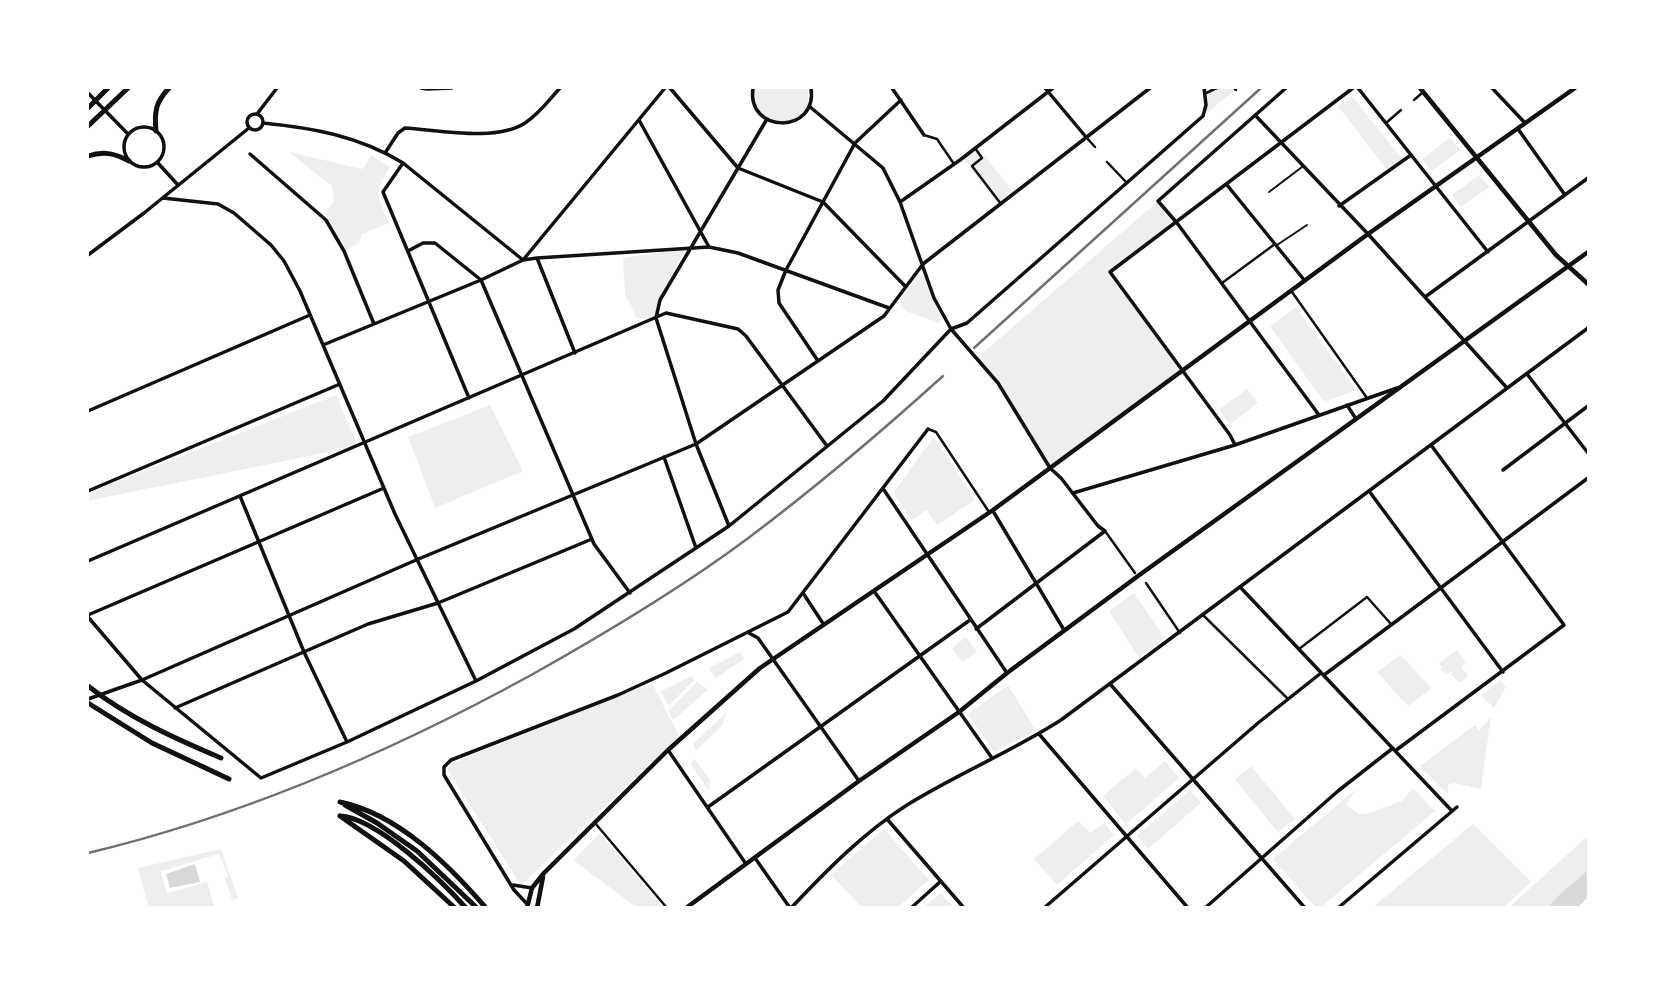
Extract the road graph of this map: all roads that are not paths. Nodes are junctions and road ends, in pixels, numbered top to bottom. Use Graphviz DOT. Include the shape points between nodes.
graph roads {
  1 [pos="108,88"];
  2 [pos="128,88"];
  3 [pos="169,88"];
  4 [pos="277,88"];
  5 [pos="421,88"];
  6 [pos="452,88"];
  7 [pos="559,88"];
  8 [pos="668,88"];
  9 [pos="753,88"];
  10 [pos="811,88"];
  11 [pos="892,88"];
  12 [pos="1053,88"];
  13 [pos="1150,88"];
  14 [pos="1217,88"];
  15 [pos="1286,88"];
  16 [pos="1356,88"];
  17 [pos="1492,88"];
  18 [pos="1576,88"];
  19 [pos="1046,90"];
  20 [pos="1205,90"];
  21 [pos="1422,90"];
  22 [pos="88,93"];
  23 [pos="901,100"];
  24 [pos="1414,100"];
  25 [pos="810,106"];
  26 [pos="88,108"];
  27 [pos="1401,110"];
  28 [pos="257,114"];
  29 [pos="1255,115"];
  30 [pos="767,119"];
  31 [pos="639,120"];
  32 [pos="263,123"];
  33 [pos="1386,123"];
  34 [pos="1525,123"];
  35 [pos="88,127"];
  36 [pos="249,128"];
  37 [pos="1518,129"];
  38 [pos="156,131"];
  39 [pos="128,134"];
  40 [pos="925,135"];
  41 [pos="1086,137"];
  42 [pos="855,143"];
  43 [pos="1281,143"];
  44 [pos="1095,147"];
  45 [pos="975,148"];
  46 [pos="385,153"];
  47 [pos="250,154"];
  48 [pos="1411,155"];
  49 [pos="88,156"];
  50 [pos="1478,157"];
  51 [pos="129,161"];
  52 [pos="157,162"];
  53 [pos="1107,162"];
  54 [pos="403,163"];
  55 [pos="954,164"];
  56 [pos="1303,167"];
  57 [pos="738,168"];
  58 [pos="1588,178"];
  59 [pos="1127,183"];
  60 [pos="178,185"];
  61 [pos="1227,185"];
  62 [pos="1437,186"];
  63 [pos="1269,192"];
  64 [pos="1565,195"];
  65 [pos="163,198"];
  66 [pos="823,202"];
  67 [pos="900,202"];
  68 [pos="1001,204"];
  69 [pos="1339,206"];
  70 [pos="1530,221"];
  71 [pos="1177,223"];
  72 [pos="1307,225"];
  73 [pos="701,232"];
  74 [pos="1368,234"];
  75 [pos="1275,245"];
  76 [pos="709,247"];
  77 [pos="690,248"];
  78 [pos="408,251"];
  79 [pos="1488,252"];
  80 [pos="1588,252"];
  81 [pos="88,256"];
  82 [pos="537,258"];
  83 [pos="523,260"];
  84 [pos="923,264"];
  85 [pos="1569,266"];
  86 [pos="786,270"];
  87 [pos="481,280"];
  88 [pos="1305,281"];
  89 [pos="1222,284"];
  90 [pos="1588,285"];
  91 [pos="905,286"];
  92 [pos="1291,291"];
  93 [pos="1425,297"];
  94 [pos="428,301"];
  95 [pos="889,308"];
  96 [pos="310,315"];
  97 [pos="656,318"];
  98 [pos="1250,321"];
  99 [pos="374,324"];
  100 [pos="1588,328"];
  101 [pos="951,329"];
  102 [pos="1464,341"];
  103 [pos="323,345"];
  104 [pos="575,353"];
  105 [pos="818,361"];
  106 [pos="1182,370"];
  107 [pos="1527,373"];
  108 [pos="520,376"];
  109 [pos="340,384"];
  110 [pos="782,385"];
  111 [pos="1403,386"];
  112 [pos="1507,388"];
  113 [pos="468,398"];
  114 [pos="1367,398"];
  115 [pos="1347,405"];
  116 [pos="1588,406"];
  117 [pos="88,411"];
  118 [pos="1318,415"];
  119 [pos="1356,419"];
  120 [pos="1565,424"];
  121 [pos="928,429"];
  122 [pos="365,443"];
  123 [pos="695,444"];
  124 [pos="1234,445"];
  125 [pos="1431,445"];
  126 [pos="827,446"];
  127 [pos="1588,453"];
  128 [pos="664,457"];
  129 [pos="1050,468"];
  130 [pos="1503,470"];
  131 [pos="1588,478"];
  132 [pos="384,488"];
  133 [pos="884,490"];
  134 [pos="88,491"];
  135 [pos="1369,491"];
  136 [pos="1073,493"];
  137 [pos="572,495"];
  138 [pos="240,496"];
  139 [pos="991,511"];
  140 [pos="729,526"];
  141 [pos="1105,531"];
  142 [pos="592,538"];
  143 [pos="259,542"];
  144 [pos="1502,542"];
  145 [pos="696,548"];
  146 [pos="928,554"];
  147 [pos="416,560"];
  148 [pos="88,561"];
  149 [pos="1135,573"];
  150 [pos="1037,581"];
  151 [pos="1146,583"];
  152 [pos="1241,588"];
  153 [pos="1441,588"];
  154 [pos="874,591"];
  155 [pos="630,593"];
  156 [pos="803,593"];
  157 [pos="438,603"];
  158 [pos="289,615"];
  159 [pos="1204,615"];
  160 [pos="88,616"];
  161 [pos="970,620"];
  162 [pos="1391,624"];
  163 [pos="824,625"];
  164 [pos="976,629"];
  165 [pos="748,632"];
  166 [pos="1065,632"];
  167 [pos="1180,633"];
  168 [pos="1299,649"];
  169 [pos="304,652"];
  170 [pos="920,656"];
  171 [pos="773,660"];
  172 [pos="1503,671"];
  173 [pos="1007,673"];
  174 [pos="1323,674"];
  175 [pos="142,680"];
  176 [pos="476,681"];
  177 [pos="1110,685"];
  178 [pos="88,686"];
  179 [pos="1288,699"];
  180 [pos="88,701"];
  181 [pos="175,708"];
  182 [pos="959,712"];
  183 [pos="820,727"];
  184 [pos="1039,734"];
  185 [pos="347,742"];
  186 [pos="668,750"];
  187 [pos="1394,750"];
  188 [pos="221,758"];
  189 [pos="992,758"];
  190 [pos="229,779"];
  191 [pos="1193,779"];
  192 [pos="859,781"];
  193 [pos="708,807"];
  194 [pos="1457,807"];
  195 [pos="1452,811"];
  196 [pos="887,819"];
  197 [pos="596,822"];
  198 [pos="1125,836"];
  199 [pos="1261,857"];
  200 [pos="755,858"];
  201 [pos="746,864"];
  202 [pos="544,873"];
  203 [pos="941,881"];
  204 [pos="513,885"];
  205 [pos="532,888"];
  206 [pos="528,906"];
  207 [pos="454,908"];
  208 [pos="466,908"];
  209 [pos="477,908"];
  210 [pos="486,908"];
  211 [pos="537,908"];
  212 [pos="667,908"];
  213 [pos="687,908"];
  214 [pos="790,908"];
  215 [pos="911,908"];
  216 [pos="964,908"];
  217 [pos="1044,908"];
  218 [pos="1188,908"];
  219 [pos="1205,908"];
  220 [pos="1305,908"];
  221 [pos="1338,908"];
  1 -- 26 [label="highway"];
  2 -- 35 [label="highway"];
  3 -- 38 [label="highway" via="155,108"];
  4 -- 28 [label="street"];
  5 -- 6 [label="street"];
  7 -- 46 [label="street" via="541,110 517,127 474,133 405,128"];
  8 -- 31 [label="street"];
  8 -- 57 [label="street"];
  9 -- 30 [label="street" via="755,106"];
  10 -- 25 [label="street"];
  11 -- 23 [label="street"];
  12 -- 19 [label="street"];
  13 -- 41 [label="street"];
  14 -- 20 [label="street"];
  15 -- 29 [label="street"];
  16 -- 33 [label="street"];
  16 -- 43 [label="street"];
  17 -- 34 [label="street"];
  18 -- 34 [label="street"];
  19 -- 41 [label="street"];
  19 -- 45 [label="street"];
  20 -- 59 [label="street" via="1203,116"];
  21 -- 24 [label="street"];
  21 -- 50 [label="street"];
  22 -- 39 [label="street"];
  23 -- 40 [label="street"];
  23 -- 42 [label="street"];
  25 -- 30 [label="street" via="789,123"];
  25 -- 42 [label="street"];
  27 -- 33 [label="street"];
  28 -- 32 [label="street"];
  28 -- 36 [label="street" via="248,118"];
  29 -- 43 [label="street"];
  29 -- 71 [label="street" via="1157,201"];
  30 -- 57 [label="street"];
  31 -- 73 [label="street"];
  31 -- 83 [label="street"];
  32 -- 36 [label="street" via="257,130"];
  32 -- 46 [label="street" via="317,129"];
  33 -- 48 [label="street"];
  34 -- 37 [label="street"];
  36 -- 60 [label="street"];
  37 -- 50 [label="street"];
  37 -- 64 [label="street"];
  38 -- 39 [label="street" via="143,127"];
  38 -- 52 [label="street" via="164,141"];
  39 -- 51 [label="street" via="123,148"];
  40 -- 55 [label="street" via="937,139"];
  41 -- 44 [label="street"];
  41 -- 68 [label="street"];
  42 -- 66 [label="street"];
  42 -- 67 [label="street" via="883,168"];
  43 -- 56 [label="street"];
  43 -- 61 [label="street"];
  45 -- 55 [label="street"];
  45 -- 68 [label="street" via="982,158 972,166"];
  46 -- 54 [label="street"];
  47 -- 99 [label="street" via="326,220"];
  48 -- 62 [label="street"];
  48 -- 69 [label="street"];
  49 -- 51 [label="highway" via="104,152"];
  50 -- 62 [label="street"];
  50 -- 70 [label="street"];
  51 -- 52 [label="street" via="141,167"];
  52 -- 60 [label="street"];
  53 -- 59 [label="street"];
  54 -- 78 [label="street" via="383,192"];
  54 -- 83 [label="street"];
  55 -- 67 [label="street"];
  56 -- 63 [label="lane"];
  56 -- 69 [label="street"];
  57 -- 66 [label="street"];
  57 -- 73 [label="street"];
  58 -- 64 [label="street"];
  59 -- 101 [label="street" via="967,323"];
  60 -- 65 [label="street"];
  61 -- 71 [label="street"];
  61 -- 75 [label="street"];
  62 -- 74 [label="street"];
  62 -- 79 [label="street"];
  64 -- 70 [label="street"];
  65 -- 81 [label="street"];
  65 -- 96 [label="street" via="218,204 234,213 284,261"];
  66 -- 86 [label="street"];
  66 -- 91 [label="street"];
  67 -- 84 [label="street"];
  68 -- 84 [label="street"];
  69 -- 74 [label="street"];
  70 -- 79 [label="street"];
  70 -- 85 [label="street"];
  71 -- 89 [label="street"];
  71 -- 106 [label="street" via="1110,272"];
  72 -- 75 [label="lane"];
  73 -- 76 [label="street"];
  73 -- 77 [label="street"];
  74 -- 88 [label="street"];
  74 -- 93 [label="street"];
  75 -- 88 [label="street"];
  75 -- 89 [label="street"];
  76 -- 77 [label="street"];
  76 -- 86 [label="street"];
  77 -- 82 [label="street"];
  77 -- 97 [label="street" via="660,300"];
  78 -- 87 [label="street" via="435,243"];
  78 -- 94 [label="street"];
  79 -- 93 [label="street"];
  80 -- 85 [label="street"];
  82 -- 83 [label="street"];
  82 -- 104 [label="street"];
  83 -- 87 [label="street"];
  84 -- 91 [label="street"];
  84 -- 101 [label="street"];
  85 -- 90 [label="street"];
  85 -- 102 [label="street"];
  86 -- 95 [label="street"];
  86 -- 105 [label="street" via="778,290 779,303"];
  87 -- 94 [label="street"];
  87 -- 108 [label="street"];
  88 -- 92 [label="street"];
  89 -- 98 [label="street"];
  91 -- 95 [label="street"];
  92 -- 98 [label="street"];
  92 -- 114 [label="street"];
  93 -- 102 [label="street"];
  94 -- 99 [label="street"];
  94 -- 113 [label="street"];
  95 -- 105 [label="street"];
  96 -- 103 [label="street"];
  96 -- 117 [label="street"];
  97 -- 104 [label="street"];
  97 -- 110 [label="street" via="666,313 738,329"];
  97 -- 123 [label="street"];
  98 -- 106 [label="street"];
  98 -- 118 [label="street"];
  99 -- 103 [label="street"];
  100 -- 107 [label="street"];
  101 -- 126 [label="street" via="883,401"];
  101 -- 129 [label="street" via="998,383"];
  102 -- 111 [label="street"];
  102 -- 112 [label="street"];
  103 -- 109 [label="street"];
  104 -- 108 [label="street"];
  105 -- 110 [label="street"];
  106 -- 124 [label="street"];
  106 -- 129 [label="street"];
  107 -- 112 [label="street"];
  107 -- 120 [label="street"];
  108 -- 113 [label="street"];
  108 -- 137 [label="street"];
  109 -- 122 [label="street"];
  109 -- 134 [label="street"];
  110 -- 123 [label="street"];
  110 -- 126 [label="street"];
  111 -- 114 [label="street"];
  111 -- 119 [label="street"];
  112 -- 125 [label="street"];
  113 -- 122 [label="street"];
  114 -- 115 [label="street"];
  115 -- 118 [label="street"];
  115 -- 119 [label="street"];
  116 -- 120 [label="street"];
  118 -- 124 [label="street"];
  119 -- 166 [label="street"];
  120 -- 127 [label="street"];
  120 -- 130 [label="street"];
  121 -- 133 [label="street"];
  121 -- 139 [label="street" via="936,432"];
  122 -- 132 [label="street"];
  122 -- 138 [label="street"];
  123 -- 128 [label="street"];
  123 -- 140 [label="street"];
  124 -- 136 [label="street"];
  125 -- 135 [label="street"];
  125 -- 144 [label="street"];
  126 -- 140 [label="street"];
  128 -- 137 [label="street"];
  128 -- 145 [label="street"];
  129 -- 136 [label="street"];
  129 -- 139 [label="street"];
  131 -- 144 [label="street"];
  132 -- 143 [label="street"];
  132 -- 147 [label="street"];
  133 -- 146 [label="street"];
  133 -- 156 [label="street"];
  135 -- 152 [label="street"];
  135 -- 153 [label="street"];
  136 -- 141 [label="street"];
  137 -- 142 [label="street"];
  137 -- 147 [label="street"];
  138 -- 143 [label="street"];
  138 -- 148 [label="street"];
  139 -- 146 [label="street"];
  139 -- 150 [label="street"];
  140 -- 145 [label="street"];
  141 -- 149 [label="street"];
  141 -- 150 [label="street"];
  142 -- 155 [label="street"];
  142 -- 157 [label="street"];
  143 -- 158 [label="street"];
  143 -- 160 [label="street"];
  144 -- 153 [label="street"];
  144 -- 172 [label="street" via="1564,625"];
  145 -- 155 [label="street"];
  146 -- 154 [label="street"];
  146 -- 161 [label="street"];
  147 -- 157 [label="street"];
  147 -- 158 [label="street"];
  150 -- 164 [label="street"];
  150 -- 166 [label="street"];
  151 -- 167 [label="street"];
  152 -- 159 [label="street"];
  152 -- 168 [label="street"];
  153 -- 162 [label="street"];
  153 -- 172 [label="street"];
  154 -- 163 [label="street"];
  154 -- 170 [label="street"];
  155 -- 176 [label="street"];
  156 -- 163 [label="street"];
  156 -- 165 [label="street" via="789,612"];
  157 -- 169 [label="street" via="368,624"];
  157 -- 176 [label="street"];
  158 -- 169 [label="street"];
  158 -- 175 [label="street"];
  159 -- 167 [label="street"];
  159 -- 179 [label="street"];
  160 -- 175 [label="street"];
  161 -- 164 [label="street"];
  161 -- 170 [label="street"];
  162 -- 168 [label="street" via="1367,597"];
  162 -- 174 [label="street"];
  163 -- 171 [label="street"];
  164 -- 173 [label="street"];
  165 -- 171 [label="street"];
  165 -- 204 [label="street" via="618,695 451,760 444,767 444,775"];
  166 -- 173 [label="street"];
  167 -- 177 [label="street"];
  168 -- 174 [label="street"];
  169 -- 181 [label="street"];
  169 -- 185 [label="street"];
  170 -- 182 [label="street"];
  170 -- 183 [label="street"];
  171 -- 183 [label="street"];
  171 -- 186 [label="street"];
  172 -- 187 [label="street"];
  173 -- 182 [label="street"];
  174 -- 179 [label="street"];
  174 -- 187 [label="street"];
  175 -- 180 [label="street"];
  175 -- 181 [label="street"];
  176 -- 185 [label="street"];
  177 -- 184 [label="street"];
  177 -- 191 [label="street"];
  178 -- 188 [label="highway" via="151,728"];
  179 -- 191 [label="street"];
  180 -- 190 [label="highway" via="152,743"];
  181 -- 185 [label="street" via="261,778"];
  182 -- 189 [label="street"];
  182 -- 192 [label="street"];
  183 -- 192 [label="street"];
  183 -- 193 [label="street"];
  184 -- 189 [label="street"];
  184 -- 198 [label="street"];
  186 -- 193 [label="street"];
  186 -- 197 [label="street"];
  187 -- 195 [label="street"];
  187 -- 199 [label="street"];
  189 -- 196 [label="street"];
  191 -- 198 [label="street"];
  191 -- 199 [label="street"];
  192 -- 200 [label="street"];
  193 -- 201 [label="street"];
  194 -- 195 [label="street"];
  195 -- 221 [label="street"];
  196 -- 203 [label="street"];
  196 -- 214 [label="street"];
  197 -- 202 [label="street"];
  197 -- 212 [label="street"];
  198 -- 217 [label="street"];
  198 -- 218 [label="street"];
  199 -- 219 [label="street"];
  199 -- 220 [label="street"];
  200 -- 201 [label="street"];
  200 -- 214 [label="street"];
  201 -- 213 [label="street"];
  202 -- 205 [label="street"];
  202 -- 211 [label="street"];
  203 -- 215 [label="street"];
  203 -- 216 [label="street"];
  204 -- 205 [label="street"];
  204 -- 206 [label="street"];
  205 -- 206 [label="street"];
  207 -- 208 [label="highway" via="411,866 340,816 379,833 413,856"];
  209 -- 210 [label="highway" via="417,851 340,802 408,834 449,868"];
}
